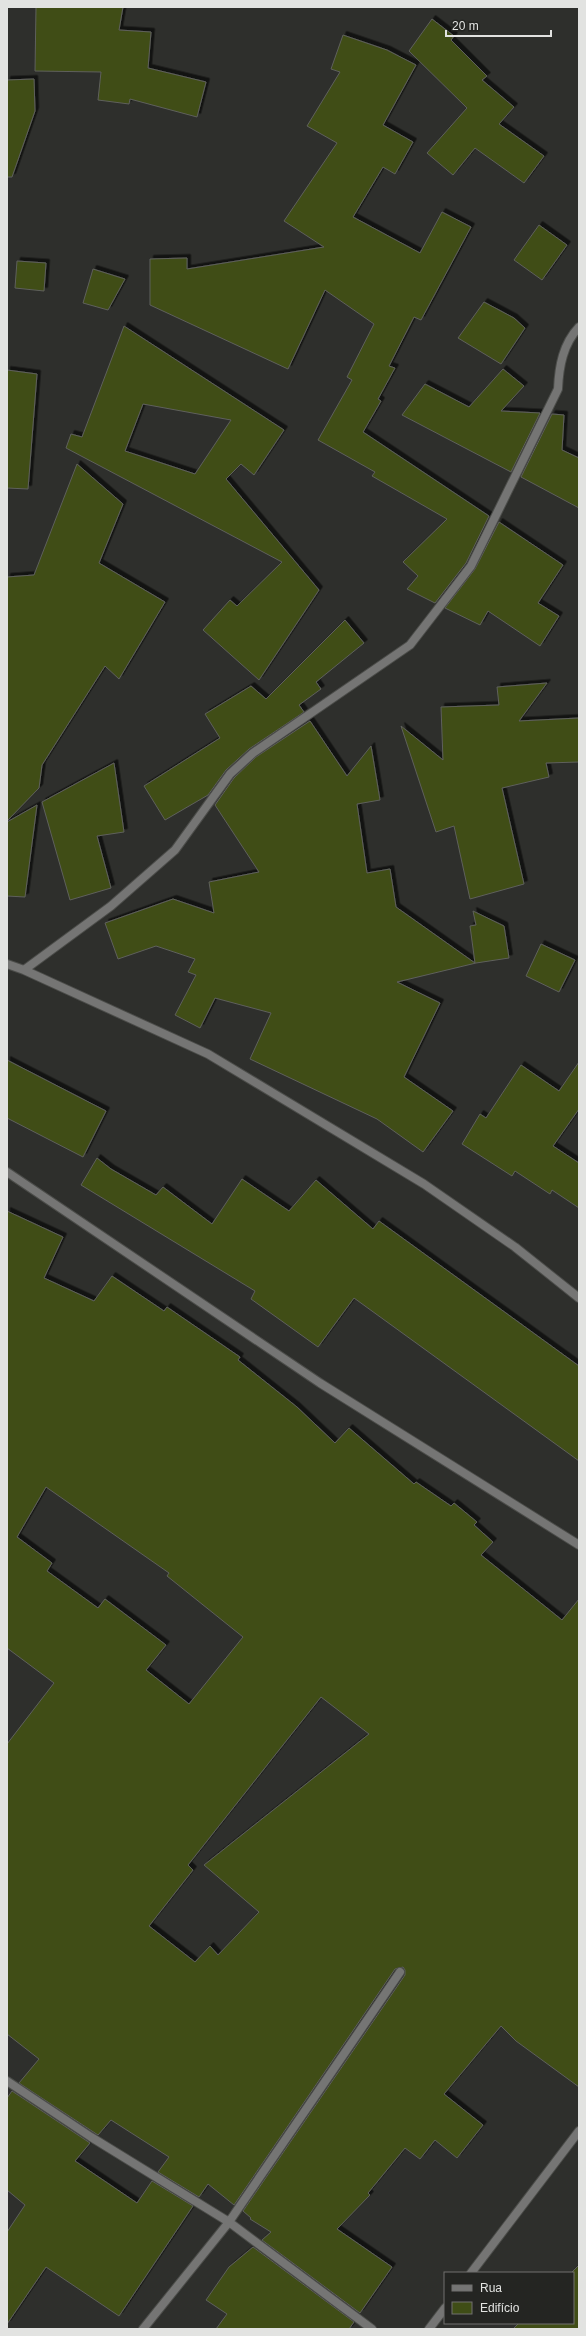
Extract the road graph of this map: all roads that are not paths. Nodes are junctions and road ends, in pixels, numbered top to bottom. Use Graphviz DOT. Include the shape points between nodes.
graph roads {
  1 [pos="579,327"];
  2 [pos="7,964"];
  3 [pos="24,970"];
  4 [pos="7,1172"];
  5 [pos="579,1298"];
  6 [pos="579,1545"];
  7 [pos="400,1972"];
  8 [pos="7,2081"];
  9 [pos="579,2131"];
  10 [pos="229,2222"];
  11 [pos="472,2272"];
  12 [pos="444,2309"];
  13 [pos="143,2329"];
  14 [pos="372,2329"];
  15 [pos="429,2329"];
  1 -- 3 [label="street" via="569,337 559,369 558,389 471,566 410,645 253,753 230,774 175,850 112,906"];
  2 -- 3 [label="street"];
  3 -- 5 [label="street" via="208,1054 424,1184 515,1247"];
  4 -- 6 [label="street" via="320,1383"];
  7 -- 10 [label="street"];
  8 -- 10 [label="street" via="91,2137"];
  9 -- 11 [label="street"];
  10 -- 13 [label="street"];
  10 -- 14 [label="street"];
  12 -- 15 [label="street"];
}
